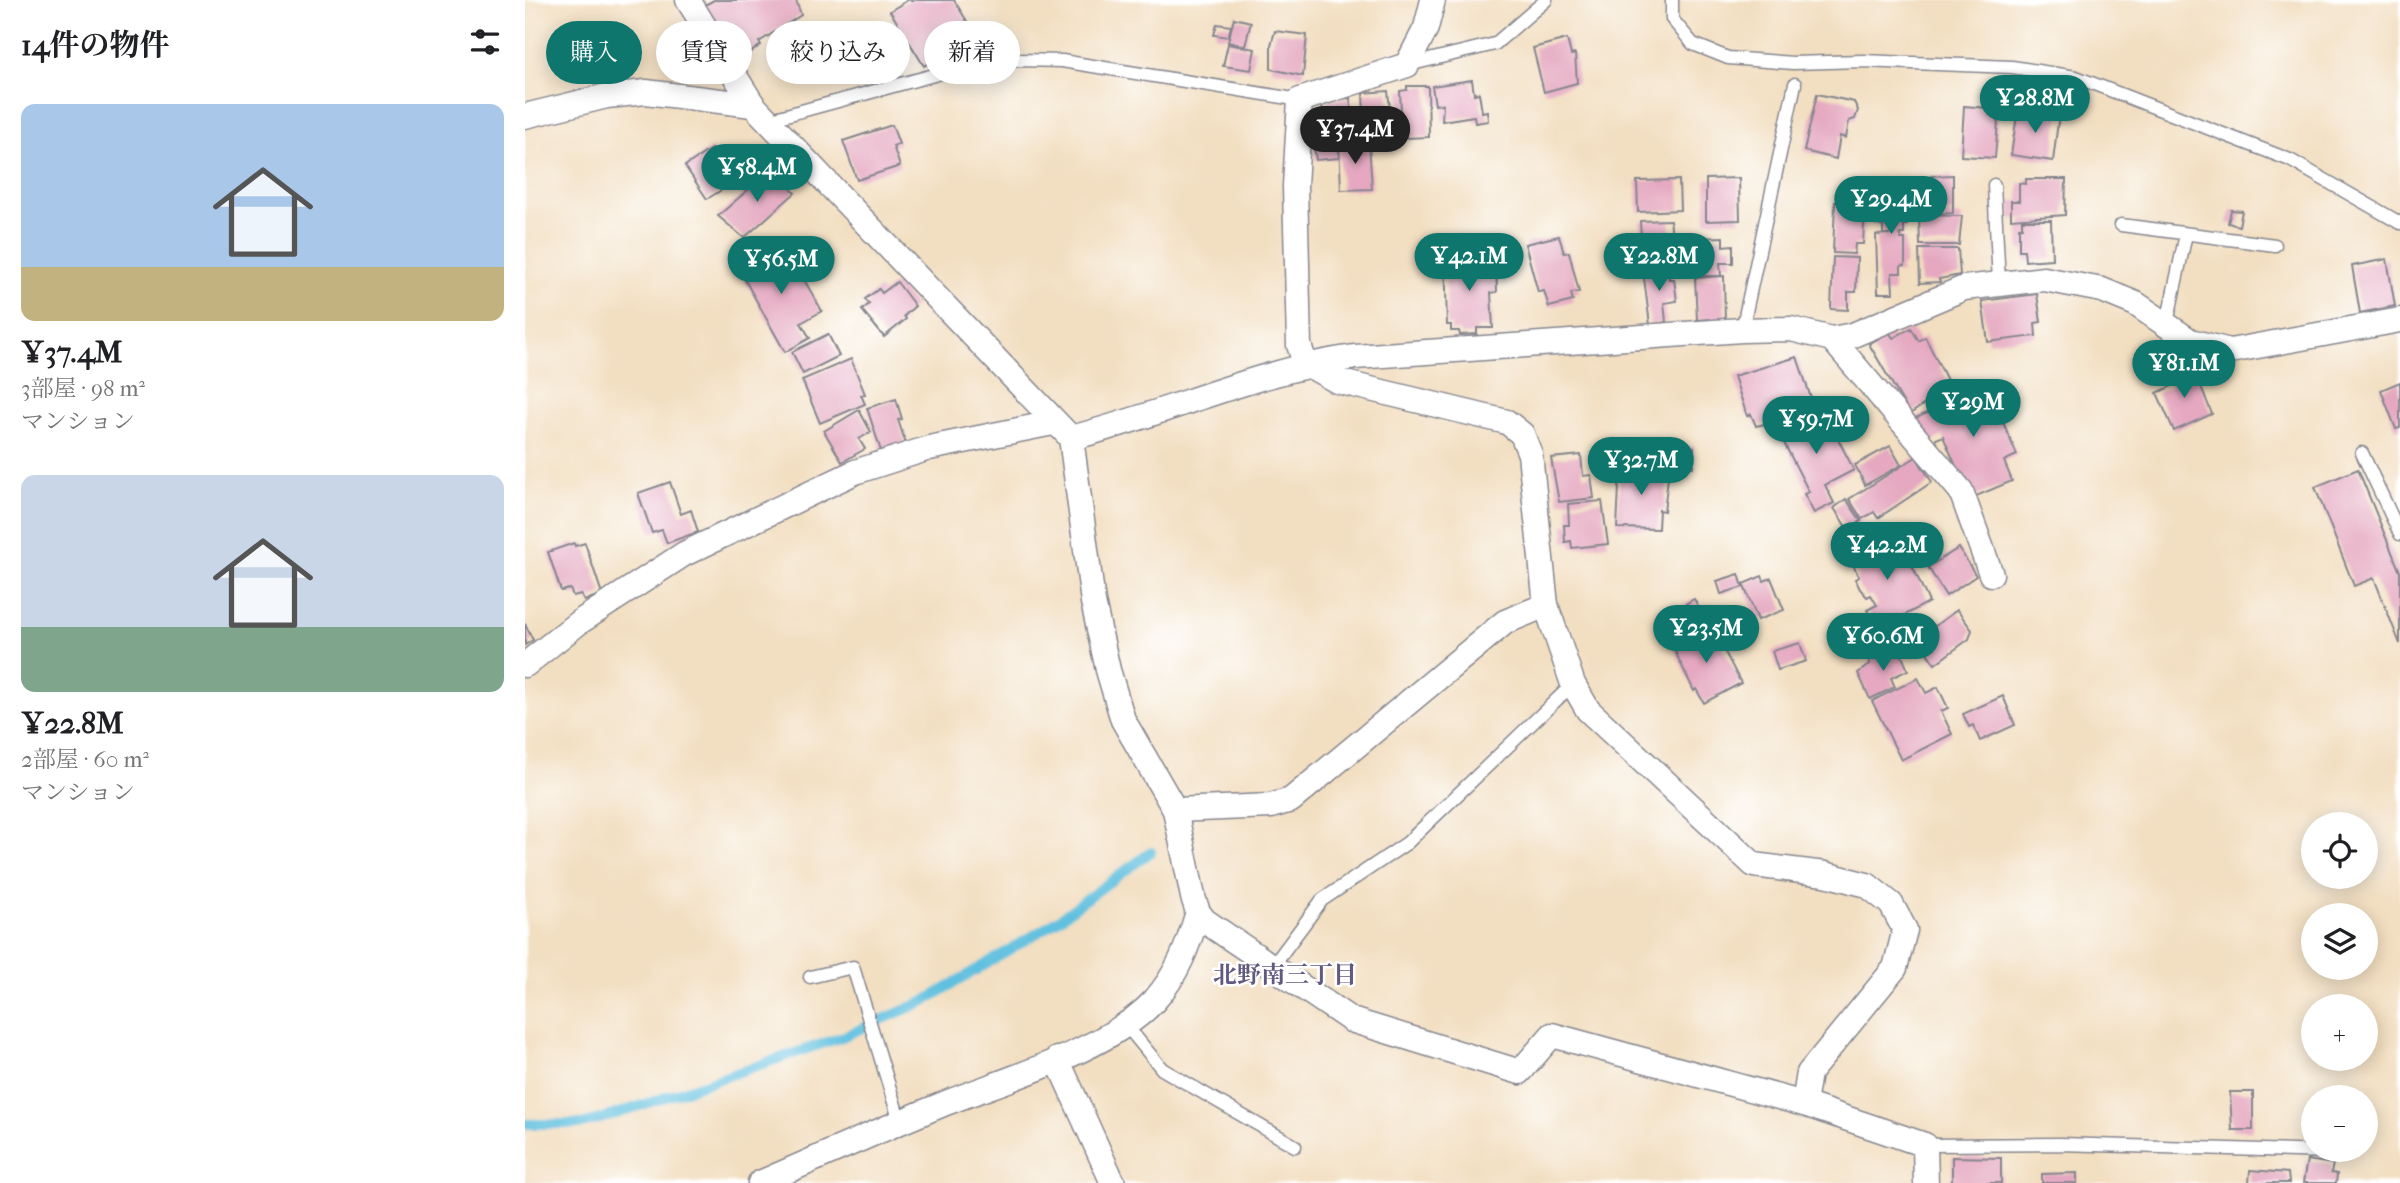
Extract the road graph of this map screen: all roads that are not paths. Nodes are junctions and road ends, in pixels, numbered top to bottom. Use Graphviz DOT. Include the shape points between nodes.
graph roads {
  1 [pos="688,0"];
  2 [pos="1433,0"];
  3 [pos="1546,0"];
  4 [pos="1672,0"];
  5 [pos="1407,65"];
  6 [pos="1795,83"];
  7 [pos="1300,100"];
  8 [pos="761,113"];
  9 [pos="525,116"];
  10 [pos="1994,185"];
  11 [pos="2400,223"];
  12 [pos="2121,225"];
  13 [pos="2186,234"];
  14 [pos="2276,245"];
  15 [pos="1999,283"];
  16 [pos="2400,320"];
  17 [pos="2167,323"];
  18 [pos="1742,330"];
  19 [pos="1832,339"];
  20 [pos="1305,363"];
  21 [pos="1062,430"];
  22 [pos="2362,453"];
  23 [pos="2400,534"];
  24 [pos="1991,573"];
  25 [pos="1546,605"];
  26 [pos="525,665"];
  27 [pos="1573,684"];
  28 [pos="1175,810"];
  29 [pos="1198,912"];
  30 [pos="1272,967"];
  31 [pos="810,977"];
  32 [pos="1126,1025"];
  33 [pos="1057,1059"];
  34 [pos="1804,1104"];
  35 [pos="901,1122"];
  36 [pos="1925,1145"];
  37 [pos="1295,1146"];
  38 [pos="2301,1151"];
  39 [pos="760,1183"];
  40 [pos="1113,1183"];
  41 [pos="1926,1183"];
  1 -- 8 [label="street"];
  2 -- 5 [label="street" via="1426,28"];
  3 -- 5 [label="lane" via="1495,44"];
  4 -- 11 [label="lane" via="1672,19 1693,44 1728,58 2011,67 2076,77 2290,160"];
  5 -- 7 [label="street"];
  6 -- 18 [label="lane"];
  7 -- 8 [label="lane" via="1062,61 1019,60 956,69"];
  7 -- 20 [label="street" via="1295,186 1299,345"];
  8 -- 9 [label="street" via="646,92 607,96"];
  8 -- 21 [label="street"];
  10 -- 15 [label="lane"];
  12 -- 13 [label="lane"];
  13 -- 14 [label="lane"];
  13 -- 17 [label="lane"];
  15 -- 17 [label="street" via="2044,279 2102,290"];
  15 -- 19 [label="street" via="1964,288 1853,335"];
  16 -- 17 [label="street" via="2230,351 2190,341"];
  18 -- 19 [label="street" via="1791,329"];
  18 -- 20 [label="street"];
  19 -- 24 [label="street" via="1961,491"];
  20 -- 21 [label="street" via="1119,426"];
  20 -- 25 [label="street" via="1337,381 1507,422 1522,434 1530,454"];
  21 -- 26 [label="street" via="929,448 855,472 684,554 578,623"];
  21 -- 28 [label="street" via="1108,670 1123,720"];
  22 -- 23 [label="lane"];
  25 -- 27 [label="street"];
  25 -- 28 [label="street" via="1504,622 1290,800 1271,806"];
  27 -- 30 [label="lane" via="1407,843 1322,900"];
  27 -- 34 [label="street" via="1588,710 1754,865 1825,874 1867,885 1891,904 1905,930 1895,968 1809,1073"];
  28 -- 29 [label="street"];
  29 -- 30 [label="street"];
  29 -- 32 [label="street" via="1181,965 1153,1002"];
  30 -- 34 [label="street" via="1351,1020 1520,1072 1552,1035"];
  31 -- 35 [label="lane" via="853,967"];
  32 -- 33 [label="street"];
  32 -- 37 [label="lane" via="1163,1069"];
  33 -- 35 [label="street"];
  33 -- 40 [label="street"];
  34 -- 36 [label="street"];
  35 -- 39 [label="street"];
  36 -- 38 [label="lane"];
  36 -- 41 [label="street"];
}
